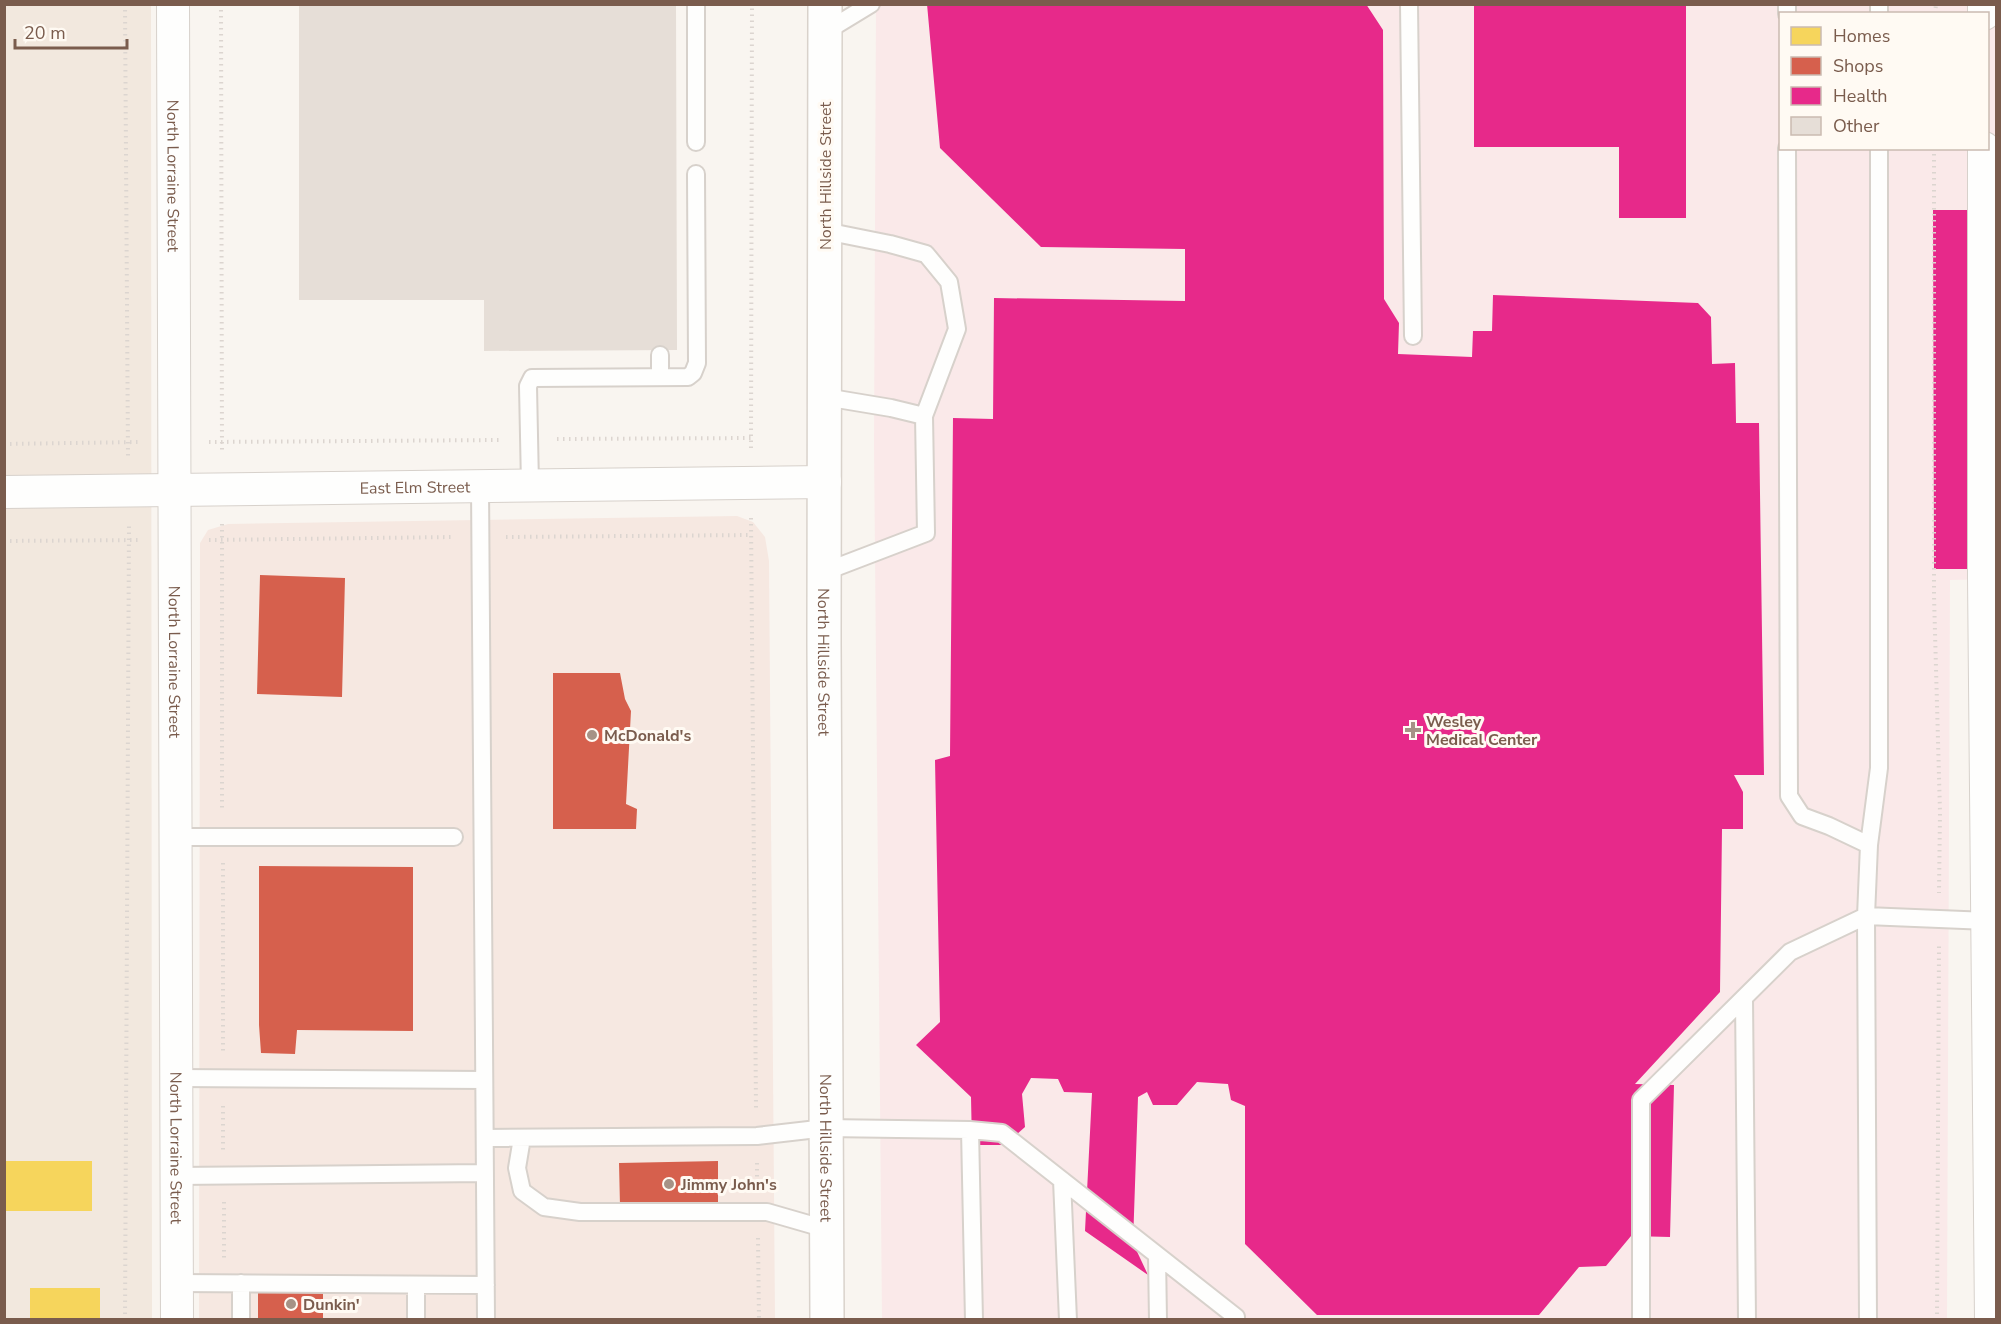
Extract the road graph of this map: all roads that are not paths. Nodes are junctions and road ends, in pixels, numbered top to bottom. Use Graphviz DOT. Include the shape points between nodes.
graph roads {
  1 [pos="173,4"];
  2 [pos="696,4"];
  3 [pos="871,4"];
  4 [pos="1409,4"];
  5 [pos="825,18"];
  6 [pos="696,142"];
  7 [pos="1787,150"];
  8 [pos="1879,150"];
  9 [pos="1984,150"];
  10 [pos="696,174"];
  11 [pos="825,231"];
  12 [pos="1413,336"];
  13 [pos="660,355"];
  14 [pos="660,377"];
  15 [pos="825,397"];
  16 [pos="924,416"];
  17 [pos="825,482"];
  18 [pos="480,486"];
  19 [pos="530,486"];
  20 [pos="175,490"];
  21 [pos="4,492"];
  22 [pos="824,572"];
  23 [pos="176,837"];
  24 [pos="454,837"];
  25 [pos="1869,845"];
  26 [pos="1866,916"];
  27 [pos="1992,921"];
  28 [pos="1744,998"];
  29 [pos="177,1078"];
  30 [pos="484,1080"];
  31 [pos="826,1128"];
  32 [pos="970,1130"];
  33 [pos="485,1138"];
  34 [pos="522,1138"];
  35 [pos="485,1173"];
  36 [pos="177,1176"];
  37 [pos="1062,1180"];
  38 [pos="826,1229"];
  39 [pos="1157,1255"];
  40 [pos="177,1283"];
  41 [pos="241,1283"];
  42 [pos="416,1285"];
  43 [pos="486,1285"];
  44 [pos="177,1320"];
  45 [pos="241,1320"];
  46 [pos="416,1320"];
  47 [pos="486,1320"];
  48 [pos="827,1320"];
  49 [pos="974,1320"];
  50 [pos="1068,1320"];
  51 [pos="1158,1320"];
  52 [pos="1236,1320"];
  53 [pos="1641,1320"];
  54 [pos="1747,1320"];
  55 [pos="1868,1320"];
  56 [pos="1991,1320"];
  1 -- 20 [label="street, North Lorraine Street"];
  2 -- 6 [label="lane"];
  3 -- 5 [label="lane"];
  4 -- 12 [label="lane"];
  5 -- 11 [label="main road, North Hillside Street"];
  7 -- 25 [label="lane" via="1789,796 1802,816"];
  8 -- 25 [label="lane" via="1879,768"];
  9 -- 27 [label="street" via="1984,577"];
  10 -- 14 [label="lane" via="697,363 688,377"];
  11 -- 15 [label="main road, North Hillside Street"];
  11 -- 16 [label="lane" via="926,254 949,282 957,329"];
  13 -- 14 [label="lane"];
  14 -- 19 [label="lane" via="532,378 528,386"];
  15 -- 16 [label="lane"];
  15 -- 17 [label="main road, North Hillside Street"];
  16 -- 22 [label="lane" via="926,533"];
  17 -- 19 [label="street, East Elm Street"];
  17 -- 22 [label="main road, North Hillside Street"];
  18 -- 19 [label="street, East Elm Street"];
  18 -- 20 [label="street, East Elm Street"];
  18 -- 30 [label="lane"];
  20 -- 21 [label="street, East Elm Street"];
  20 -- 23 [label="street, North Lorraine Street"];
  22 -- 31 [label="main road, North Hillside Street"];
  23 -- 24 [label="lane"];
  23 -- 29 [label="street, North Lorraine Street"];
  25 -- 26 [label="lane"];
  26 -- 27 [label="lane"];
  26 -- 28 [label="lane" via="1790,952"];
  26 -- 55 [label="lane"];
  27 -- 56 [label="street"];
  28 -- 53 [label="lane" via="1641,1100"];
  28 -- 54 [label="lane"];
  29 -- 30 [label="lane"];
  29 -- 36 [label="street, North Lorraine Street"];
  30 -- 33 [label="lane"];
  31 -- 32 [label="lane"];
  31 -- 34 [label="lane" via="757,1136"];
  31 -- 38 [label="main road, North Hillside Street"];
  32 -- 37 [label="lane" via="1002,1133"];
  32 -- 49 [label="lane"];
  33 -- 34 [label="lane"];
  33 -- 35 [label="lane"];
  34 -- 38 [label="lane" via="517,1168 522,1191 544,1208 580,1212 767,1212"];
  35 -- 36 [label="lane"];
  35 -- 43 [label="lane"];
  36 -- 40 [label="street, North Lorraine Street"];
  37 -- 39 [label="lane"];
  37 -- 50 [label="lane"];
  38 -- 48 [label="main road, North Hillside Street"];
  39 -- 51 [label="lane"];
  39 -- 52 [label="lane"];
  40 -- 41 [label="lane"];
  40 -- 44 [label="street, North Lorraine Street"];
  41 -- 42 [label="lane"];
  41 -- 45 [label="lane"];
  42 -- 43 [label="lane"];
  42 -- 46 [label="lane"];
  43 -- 47 [label="lane"];
}
